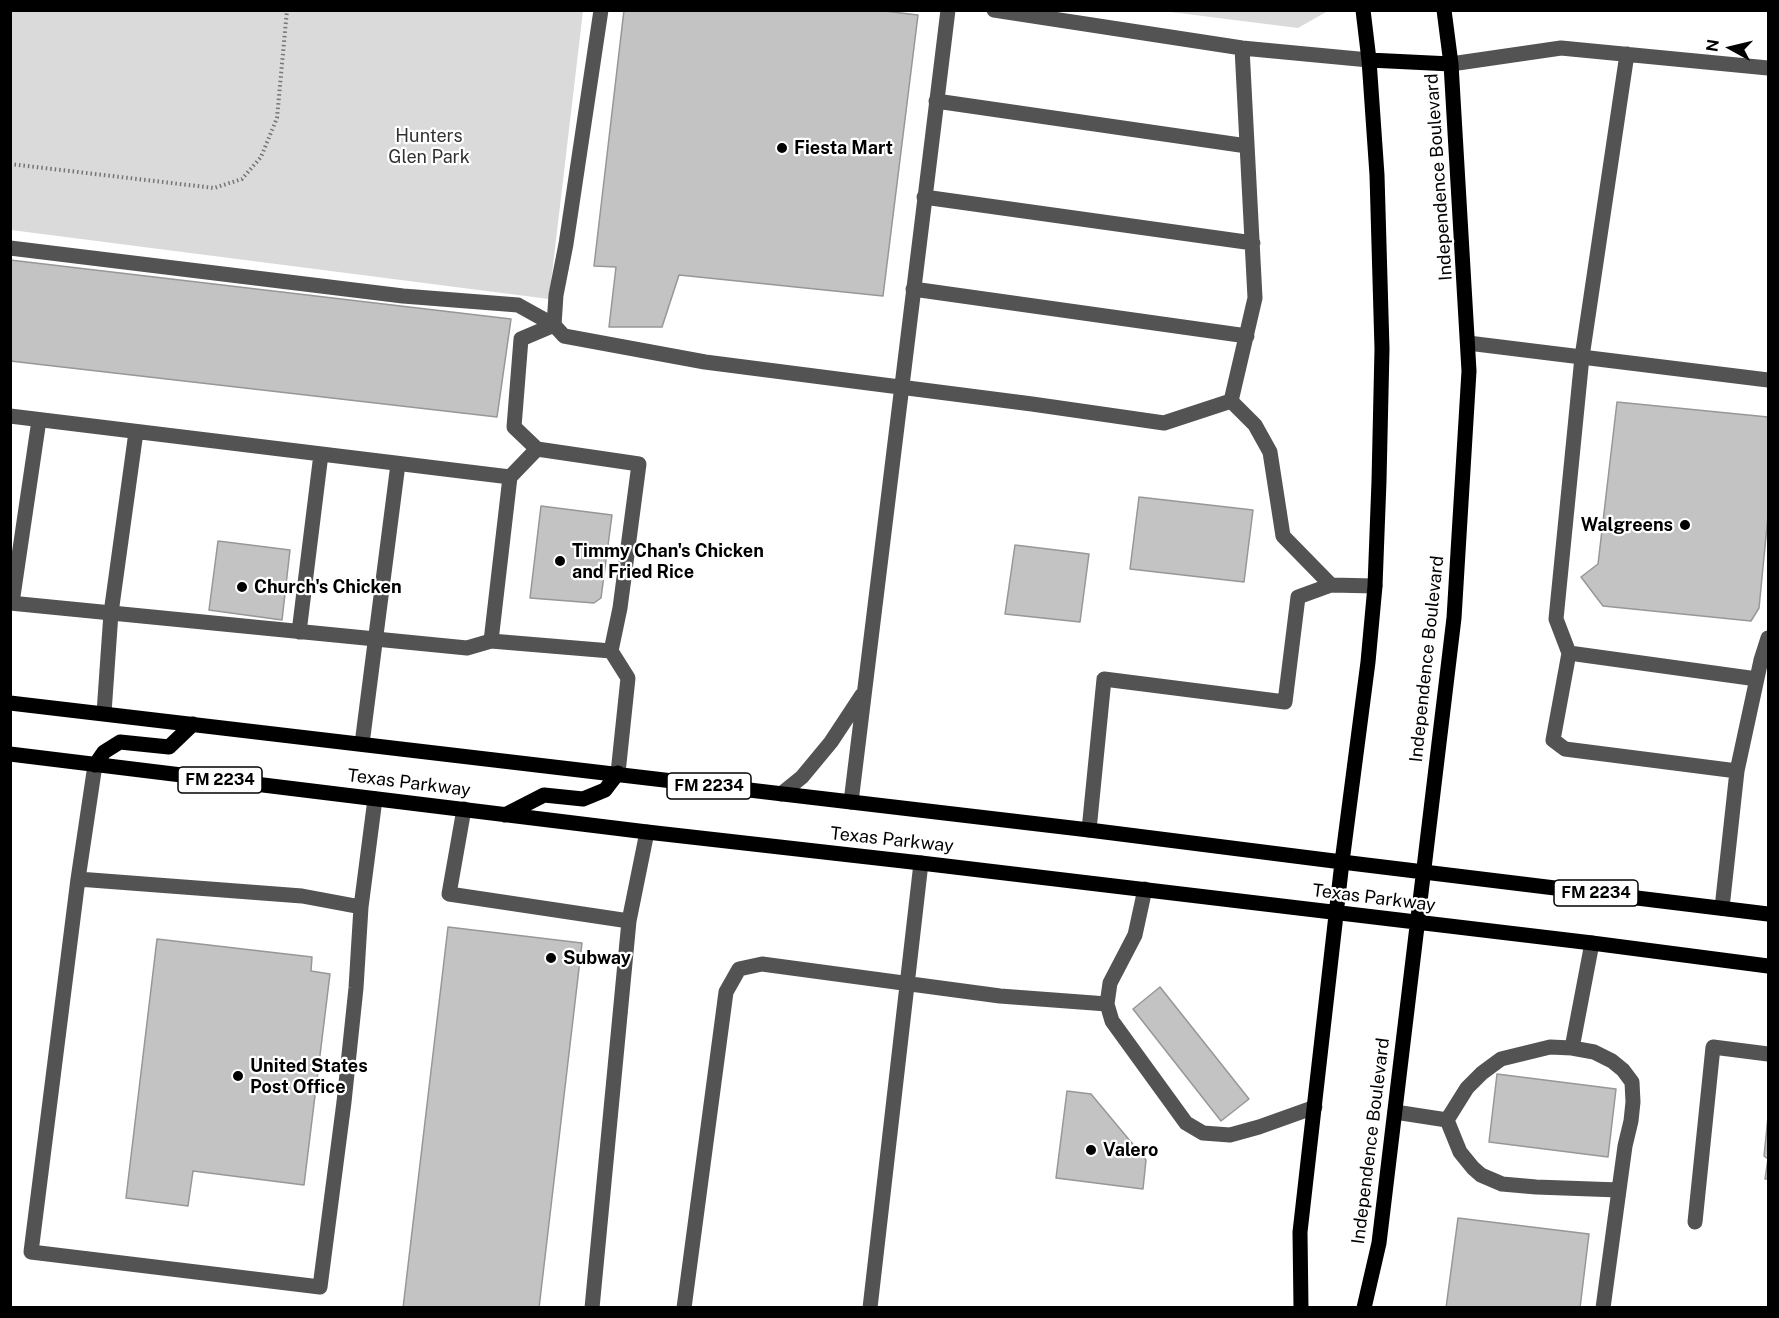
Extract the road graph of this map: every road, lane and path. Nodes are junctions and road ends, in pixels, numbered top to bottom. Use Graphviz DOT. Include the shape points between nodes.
graph roads {
  1 [pos="287,10"];
  2 [pos="601,10"];
  3 [pos="948,10"];
  4 [pos="994,10"];
  5 [pos="1363,10"];
  6 [pos="1444,10"];
  7 [pos="1242,48"];
  8 [pos="1627,54"];
  9 [pos="1369,60"];
  10 [pos="1451,64"];
  11 [pos="1768,68"];
  12 [pos="936,101"];
  13 [pos="1247,146"];
  14 [pos="10,164"];
  15 [pos="924,197"];
  16 [pos="1253,243"];
  17 [pos="10,248"];
  18 [pos="913,289"];
  19 [pos="554,325"];
  20 [pos="1246,336"];
  21 [pos="1468,343"];
  22 [pos="1582,357"];
  23 [pos="1768,380"];
  24 [pos="901,387"];
  25 [pos="1232,401"];
  26 [pos="10,416"];
  27 [pos="39,420"];
  28 [pos="136,432"];
  29 [pos="537,449"];
  30 [pos="321,454"];
  31 [pos="398,464"];
  32 [pos="510,477"];
  33 [pos="1331,585"];
  34 [pos="1375,586"];
  35 [pos="11,603"];
  36 [pos="111,614"];
  37 [pos="298,632"];
  38 [pos="1768,638"];
  39 [pos="375,640"];
  40 [pos="491,641"];
  41 [pos="611,651"];
  42 [pos="1569,652"];
  43 [pos="1757,679"];
  44 [pos="864,693"];
  45 [pos="10,703"];
  46 [pos="104,713"];
  47 [pos="194,724"];
  48 [pos="362,744"];
  49 [pos="10,754"];
  50 [pos="95,765"];
  51 [pos="1737,771"];
  52 [pos="618,773"];
  53 [pos="781,794"];
  54 [pos="375,799"];
  55 [pos="851,802"];
  56 [pos="464,809"];
  57 [pos="506,815"];
  58 [pos="1089,830"];
  59 [pos="647,832"];
  60 [pos="1342,862"];
  61 [pos="921,863"];
  62 [pos="1423,871"];
  63 [pos="78,879"];
  64 [pos="1145,890"];
  65 [pos="361,908"];
  66 [pos="1722,908"];
  67 [pos="1336,913"];
  68 [pos="1768,914"];
  69 [pos="629,921"];
  70 [pos="1418,923"];
  71 [pos="1592,943"];
  72 [pos="1768,966"];
  73 [pos="907,983"];
  74 [pos="1107,1004"];
  75 [pos="1572,1048"];
  76 [pos="1768,1054"];
  77 [pos="1315,1107"];
  78 [pos="1395,1112"];
  79 [pos="1447,1120"];
  80 [pos="1619,1190"];
  81 [pos="1695,1222"];
  82 [pos="592,1308"];
  83 [pos="684,1308"];
  84 [pos="870,1308"];
  85 [pos="1300,1308"];
  86 [pos="1364,1308"];
  87 [pos="1603,1308"];
  1 -- 14 [label="path" via="277,118 261,156 242,179 214,188"];
  2 -- 19 [label="lane"];
  3 -- 12 [label="lane"];
  4 -- 7 [label="lane"];
  5 -- 9 [label="main road"];
  6 -- 10 [label="main road, Independence Boulevard"];
  7 -- 9 [label="lane"];
  7 -- 13 [label="lane"];
  8 -- 10 [label="lane" via="1561,48"];
  8 -- 11 [label="lane"];
  8 -- 22 [label="lane"];
  9 -- 10 [label="main road"];
  9 -- 34 [label="main road" via="1382,349"];
  10 -- 21 [label="main road, Independence Boulevard"];
  12 -- 13 [label="lane"];
  12 -- 15 [label="lane"];
  13 -- 16 [label="lane"];
  15 -- 16 [label="lane"];
  15 -- 18 [label="lane"];
  16 -- 20 [label="lane" via="1255,298"];
  17 -- 19 [label="lane" via="403,296 518,305"];
  18 -- 20 [label="lane"];
  18 -- 24 [label="lane"];
  19 -- 24 [label="lane" via="564,336 705,362"];
  19 -- 29 [label="lane" via="521,339 514,427"];
  20 -- 25 [label="lane"];
  21 -- 22 [label="lane"];
  21 -- 62 [label="main road, Independence Boulevard" via="1454,618"];
  22 -- 23 [label="lane"];
  22 -- 42 [label="lane" via="1556,620"];
  24 -- 25 [label="lane" via="1164,423"];
  24 -- 44 [label="lane"];
  25 -- 33 [label="lane" via="1255,425 1270,452 1283,536"];
  26 -- 27 [label="lane"];
  27 -- 28 [label="lane"];
  27 -- 35 [label="lane"];
  28 -- 30 [label="lane"];
  28 -- 36 [label="lane"];
  29 -- 32 [label="lane"];
  29 -- 41 [label="lane" via="639,464"];
  30 -- 31 [label="lane"];
  30 -- 37 [label="lane"];
  31 -- 32 [label="lane"];
  31 -- 39 [label="lane"];
  32 -- 40 [label="lane"];
  33 -- 34 [label="lane"];
  33 -- 58 [label="lane" via="1298,597 1285,702 1104,679"];
  34 -- 60 [label="main road"];
  35 -- 36 [label="lane"];
  36 -- 37 [label="lane"];
  36 -- 46 [label="lane"];
  37 -- 39 [label="lane"];
  38 -- 43 [label="lane"];
  39 -- 40 [label="lane" via="467,648"];
  39 -- 48 [label="lane"];
  40 -- 41 [label="lane"];
  41 -- 52 [label="lane" via="628,678"];
  42 -- 43 [label="lane"];
  42 -- 51 [label="lane" via="1553,740 1565,750"];
  43 -- 51 [label="lane"];
  44 -- 53 [label="lane" via="831,742 802,777"];
  44 -- 55 [label="lane"];
  45 -- 46 [label="main road, Texas Parkway / FM 2234"];
  46 -- 47 [label="main road, Texas Parkway / FM 2234"];
  47 -- 48 [label="main road, Texas Parkway / FM 2234"];
  47 -- 50 [label="main road" via="169,747 120,742 104,752"];
  48 -- 52 [label="main road, Texas Parkway / FM 2234"];
  49 -- 50 [label="main road, Texas Parkway / FM 2234"];
  50 -- 54 [label="main road, Texas Parkway / FM 2234"];
  50 -- 63 [label="lane"];
  51 -- 66 [label="lane"];
  52 -- 53 [label="main road, Texas Parkway / FM 2234"];
  52 -- 57 [label="main road" via="605,790 583,799 544,795"];
  53 -- 55 [label="main road, Texas Parkway / FM 2234"];
  54 -- 56 [label="main road, Texas Parkway / FM 2234"];
  54 -- 65 [label="lane"];
  55 -- 58 [label="main road, Texas Parkway / FM 2234"];
  56 -- 57 [label="main road, Texas Parkway / FM 2234"];
  56 -- 69 [label="lane" via="449,894"];
  57 -- 59 [label="main road, Texas Parkway / FM 2234"];
  58 -- 60 [label="main road, Texas Parkway / FM 2234"];
  59 -- 61 [label="main road, Texas Parkway / FM 2234"];
  59 -- 69 [label="lane"];
  60 -- 62 [label="main road, Texas Parkway / FM 2234"];
  60 -- 67 [label="main road"];
  61 -- 64 [label="main road, Texas Parkway / FM 2234"];
  61 -- 73 [label="lane"];
  62 -- 66 [label="main road, Texas Parkway / FM 2234"];
  62 -- 70 [label="main road, Independence Boulevard"];
  63 -- 65 [label="lane" via="302,896"];
  63 -- 65 [label="lane" via="31,1252 320,1287 356,988"];
  64 -- 67 [label="main road, Texas Parkway / FM 2234"];
  64 -- 74 [label="lane" via="1135,935 1110,983"];
  66 -- 68 [label="main road, Texas Parkway / FM 2234"];
  67 -- 70 [label="main road, Texas Parkway / FM 2234"];
  67 -- 77 [label="main road"];
  69 -- 82 [label="lane"];
  70 -- 71 [label="main road, Texas Parkway / FM 2234"];
  70 -- 78 [label="main road, Independence Boulevard"];
  71 -- 72 [label="main road, Texas Parkway / FM 2234"];
  71 -- 75 [label="lane"];
  73 -- 74 [label="lane" via="999,996"];
  73 -- 83 [label="lane" via="762,964 739,969 726,992"];
  73 -- 84 [label="lane"];
  74 -- 77 [label="lane" via="1113,1021 1186,1123 1203,1133 1230,1135"];
  75 -- 79 [label="lane" via="1550,1047 1501,1059 1467,1088"];
  75 -- 80 [label="lane" via="1612,1061 1632,1082 1631,1121"];
  76 -- 81 [label="lane" via="1713,1047"];
  77 -- 85 [label="main road" via="1300,1232"];
  78 -- 79 [label="lane"];
  78 -- 86 [label="main road, Independence Boulevard" via="1379,1244"];
  79 -- 80 [label="lane" via="1460,1152 1473,1168 1502,1184"];
  80 -- 87 [label="lane"];
}
